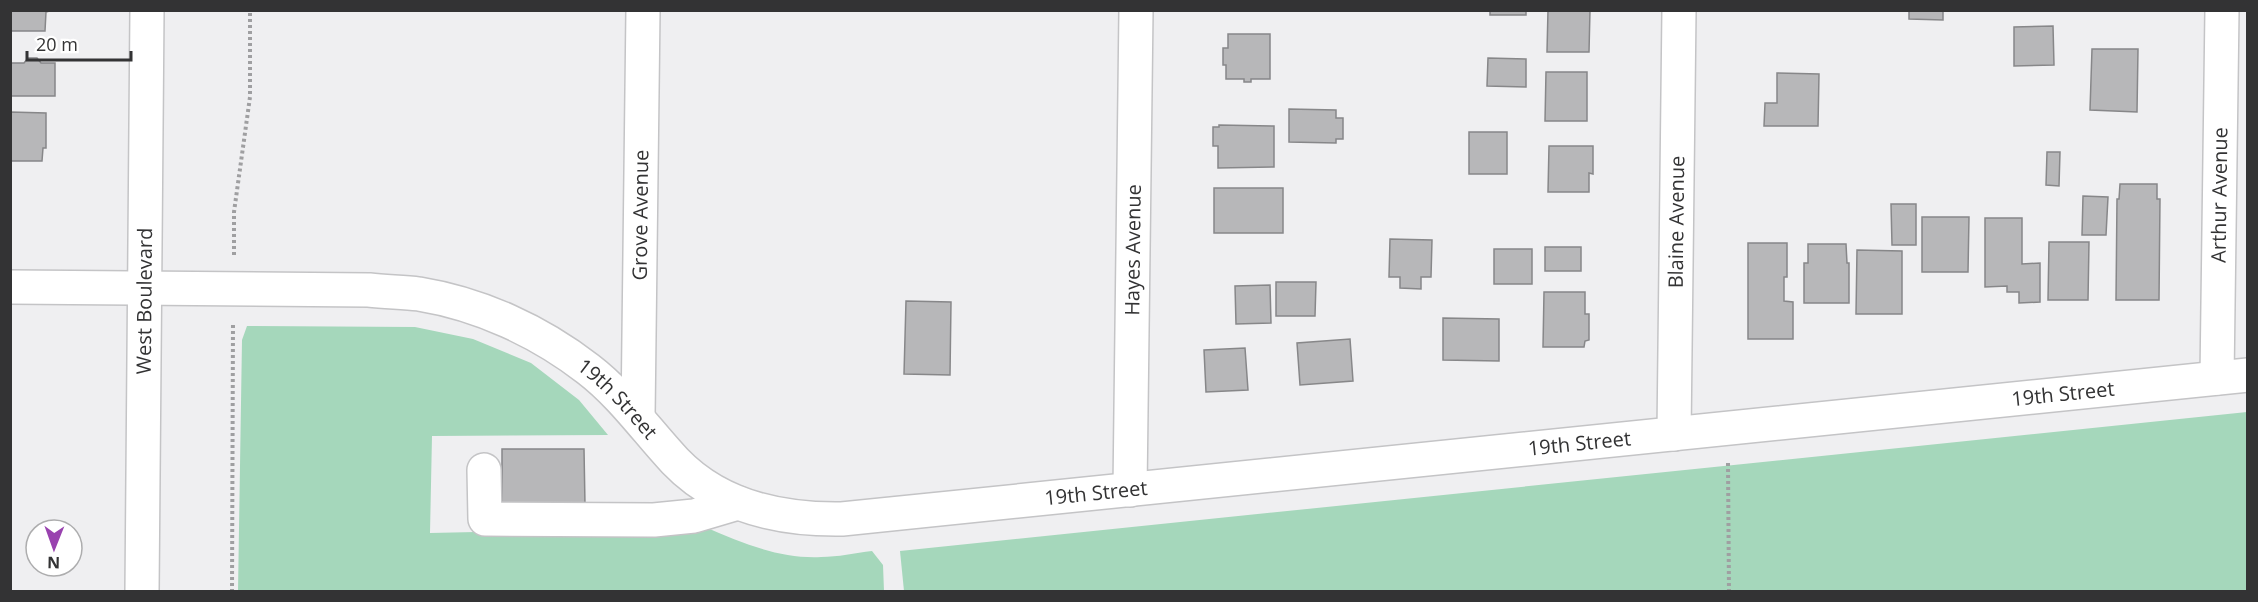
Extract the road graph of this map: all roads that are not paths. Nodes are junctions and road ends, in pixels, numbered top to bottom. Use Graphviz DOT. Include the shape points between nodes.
graph roads {
  1 [pos="147,10"];
  2 [pos="643,10"];
  3 [pos="1136,10"];
  4 [pos="1679,10"];
  5 [pos="2222,10"];
  6 [pos="10,287"];
  7 [pos="144,288"];
  8 [pos="2232,377"];
  9 [pos="638,417"];
  10 [pos="1674,434"];
  11 [pos="484,470"];
  12 [pos="1130,490"];
  13 [pos="738,503"];
  14 [pos="142,591"];
  1 -- 7 [label="street, West Boulevard"];
  2 -- 9 [label="street, Grove Avenue"];
  3 -- 12 [label="street, Hayes Avenue"];
  4 -- 10 [label="street, Blaine Avenue"];
  5 -- 8 [label="street, Arthur Avenue"];
  6 -- 7 [label="street, 19th Street"];
  7 -- 9 [label="street, 19th Street" via="369,290 449,300 536,334 588,368"];
  7 -- 14 [label="street, West Boulevard"];
  8 -- 10 [label="street, 19th Street"];
  9 -- 13 [label="street, 19th Street" via="677,463"];
  10 -- 12 [label="street, 19th Street"];
  11 -- 13 [label="street" via="485,519 654,520 694,516"];
  12 -- 13 [label="street, 19th Street" via="842,519 808,520"];
}
